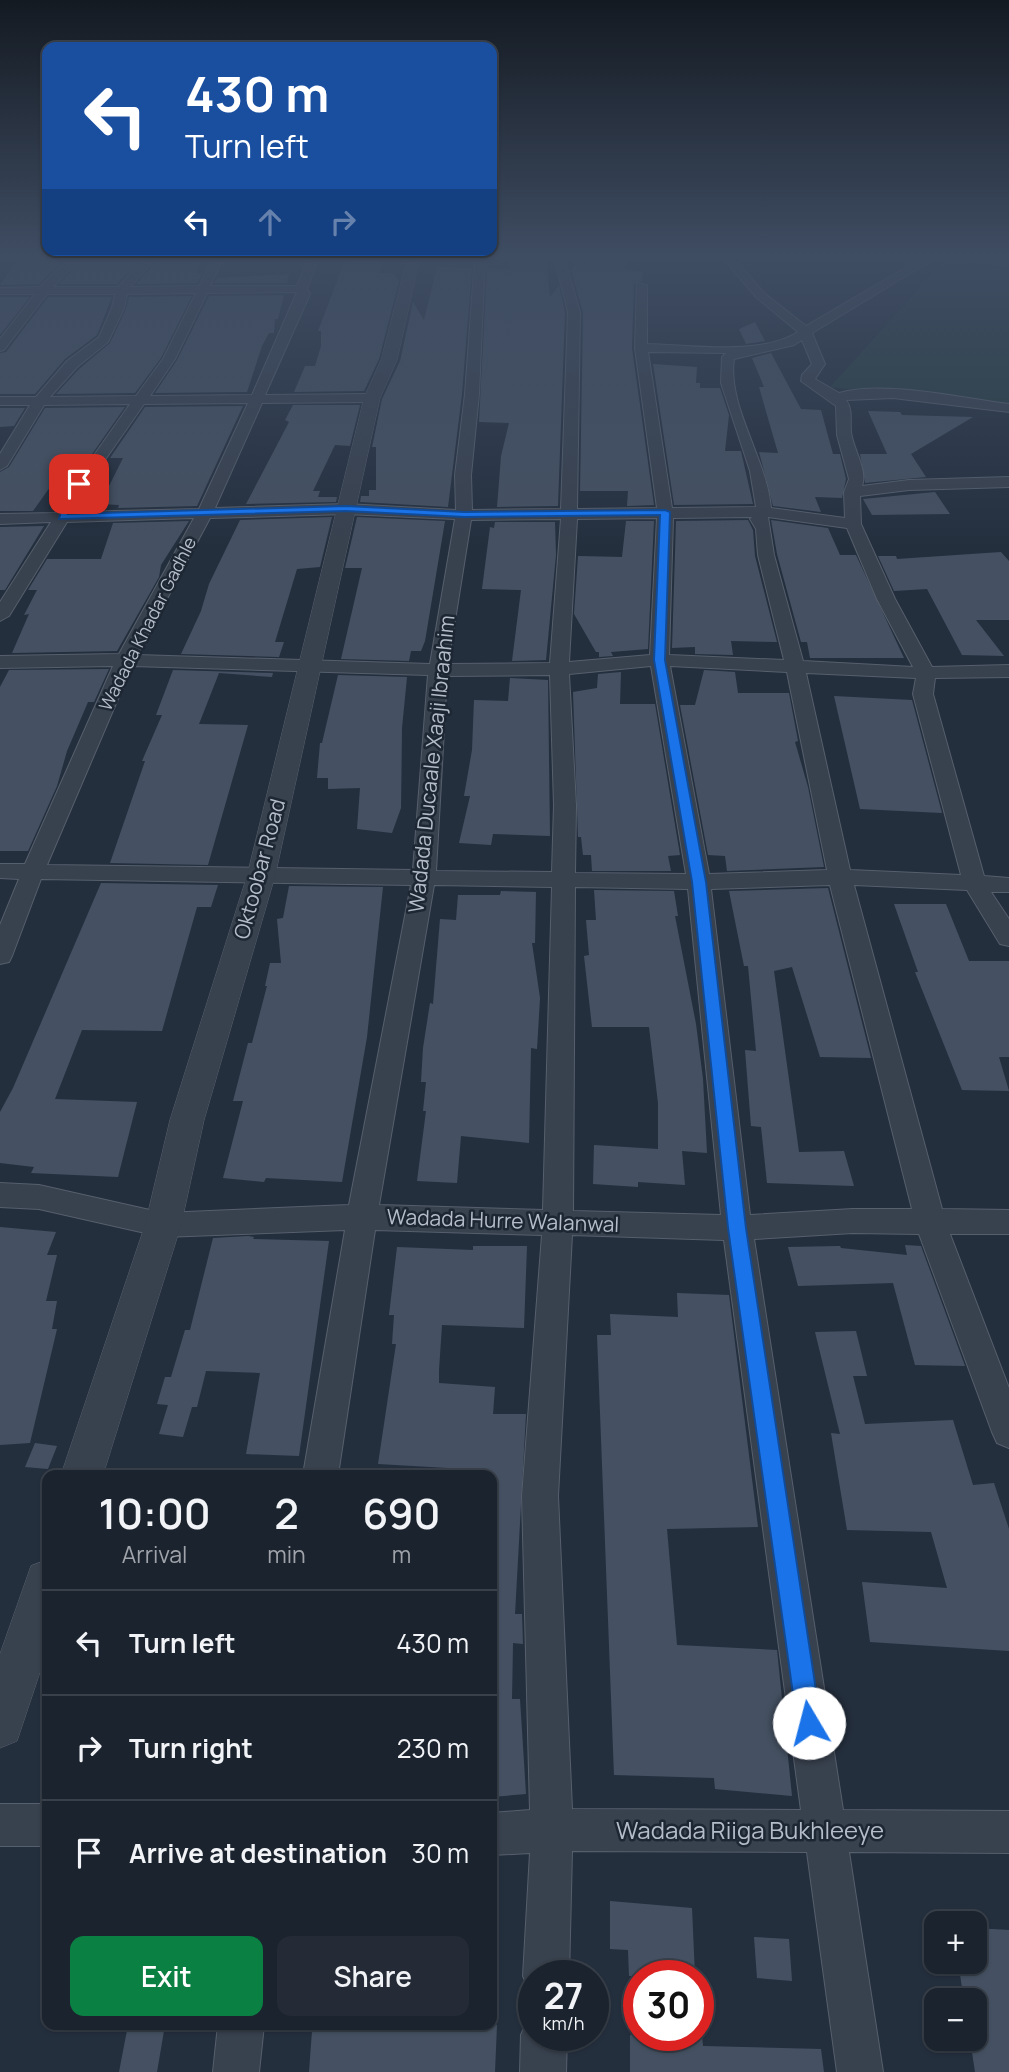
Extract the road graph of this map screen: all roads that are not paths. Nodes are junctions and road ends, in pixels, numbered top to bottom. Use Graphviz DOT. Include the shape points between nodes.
graph roads {
  1 [pos="86,354"];
  2 [pos="172,354"];
  3 [pos="277,354"];
  4 [pos="391,354"];
  5 [pos="474,354"];
  6 [pos="573,354"];
  7 [pos="642,354"];
  8 [pos="738,354"];
  9 [pos="816,354"];
  10 [pos="140,398"];
  11 [pos="257,398"];
  12 [pos="372,398"];
  13 [pos="837,398"];
  14 [pos="40,400"];
  15 [pos="0,401"];
  16 [pos="1009,408"];
  17 [pos="0,466"];
  18 [pos="1009,482"];
  19 [pos="852,492"];
  20 [pos="346,509"];
  21 [pos="665,512"];
  22 [pos="764,512"];
  23 [pos="205,513"];
  24 [pos="569,513"];
  25 [pos="464,514"];
  26 [pos="62,517"];
  27 [pos="0,519"];
  28 [pos="853,524"];
  29 [pos="0,617"];
  30 [pos="125,660"];
  31 [pos="659,660"];
  32 [pos="0,662"];
  33 [pos="309,665"];
  34 [pos="794,666"];
  35 [pos="559,669"];
  36 [pos="438,670"];
  37 [pos="985,671"];
  38 [pos="1009,671"];
  39 [pos="926,673"];
  40 [pos="1009,688"];
  41 [pos="0,871"];
  42 [pos="33,871"];
  43 [pos="261,876"];
  44 [pos="839,877"];
  45 [pos="424,878"];
  46 [pos="565,878"];
  47 [pos="699,882"];
  48 [pos="975,884"];
  49 [pos="1009,885"];
  50 [pos="1009,938"];
  51 [pos="0,957"];
  52 [pos="0,1195"];
  53 [pos="362,1217"];
  54 [pos="930,1222"];
  55 [pos="1009,1222"];
  56 [pos="558,1224"];
  57 [pos="163,1225"];
  58 [pos="737,1228"];
  59 [pos="1009,1432"];
  60 [pos="84,1470"];
  61 [pos="321,1470"];
  62 [pos="42,1597"];
  63 [pos="0,1724"];
  64 [pos="0,1825"];
  65 [pos="42,1825"];
  66 [pos="552,1830"];
  67 [pos="825,1832"];
  68 [pos="1009,1832"];
  69 [pos="497,1834"];
  70 [pos="548,1960"];
  71 [pos="240,2030"];
  72 [pos="544,2051"];
  73 [pos="236,2072"];
  74 [pos="543,2072"];
  75 [pos="860,2072"];
  1 -- 14 [label="street"];
  2 -- 10 [label="street"];
  3 -- 11 [label="street, Wadada Khadar Gadhle"];
  4 -- 12 [label="street, Oktoobar Road"];
  5 -- 25 [label="street, Wadada Ducaale Xaaji Ibraahim" via="463,475"];
  6 -- 24 [label="street"];
  7 -- 21 [label="street"];
  8 -- 22 [label="street" via="725,359 735,407 761,485"];
  9 -- 13 [label="street" via="819,364 808,381"];
  10 -- 11 [label="street"];
  10 -- 14 [label="street"];
  10 -- 26 [label="street" via="71,492"];
  11 -- 12 [label="street"];
  11 -- 23 [label="street, Wadada Khadar Gadhle"];
  12 -- 20 [label="street, Oktoobar Road"];
  13 -- 16 [label="street" via="844,393 865,393"];
  13 -- 19 [label="street" via="843,405 844,435 857,479"];
  14 -- 15 [label="street"];
  14 -- 17 [label="street"];
  18 -- 19 [label="street"];
  19 -- 28 [label="street"];
  20 -- 23 [label="street"];
  20 -- 25 [label="street"];
  20 -- 33 [label="street, Oktoobar Road"];
  21 -- 22 [label="street"];
  21 -- 24 [label="street"];
  21 -- 31 [label="street"];
  22 -- 28 [label="street"];
  22 -- 34 [label="street" via="758,519"];
  23 -- 26 [label="street"];
  23 -- 30 [label="street, Wadada Khadar Gadhle"];
  24 -- 25 [label="street"];
  24 -- 35 [label="street"];
  25 -- 36 [label="street, Wadada Ducaale Xaaji Ibraahim"];
  26 -- 27 [label="street"];
  26 -- 29 [label="street"];
  28 -- 39 [label="street"];
  30 -- 32 [label="street"];
  30 -- 33 [label="street"];
  30 -- 42 [label="street, Wadada Khadar Gadhle"];
  31 -- 34 [label="street"];
  31 -- 35 [label="street"];
  31 -- 47 [label="street"];
  33 -- 36 [label="street"];
  33 -- 43 [label="street, Oktoobar Road"];
  34 -- 39 [label="street"];
  34 -- 44 [label="street"];
  35 -- 36 [label="street"];
  35 -- 46 [label="street"];
  36 -- 45 [label="street, Wadada Ducaale Xaaji Ibraahim"];
  37 -- 38 [label="street"];
  37 -- 39 [label="street"];
  37 -- 40 [label="street"];
  39 -- 48 [label="street" via="923,694"];
  41 -- 42 [label="street"];
  42 -- 43 [label="street"];
  42 -- 51 [label="street, Wadada Khadar Gadhle"];
  43 -- 45 [label="street"];
  43 -- 57 [label="street, Oktoobar Road" via="187,1120"];
  44 -- 47 [label="street"];
  44 -- 48 [label="street"];
  44 -- 54 [label="street"];
  45 -- 46 [label="street"];
  45 -- 53 [label="street, Wadada Ducaale Xaaji Ibraahim"];
  46 -- 47 [label="street"];
  46 -- 56 [label="street"];
  47 -- 58 [label="street"];
  48 -- 49 [label="street"];
  48 -- 50 [label="street"];
  52 -- 57 [label="street, Wadada Hurre Walanwal" via="39,1197"];
  53 -- 56 [label="street, Wadada Hurre Walanwal"];
  53 -- 57 [label="street, Wadada Hurre Walanwal"];
  53 -- 61 [label="street, Wadada Ducaale Xaaji Ibraahim"];
  54 -- 55 [label="street, Wadada Hurre Walanwal"];
  54 -- 58 [label="street, Wadada Hurre Walanwal"];
  54 -- 59 [label="street"];
  56 -- 58 [label="street, Wadada Hurre Walanwal"];
  56 -- 66 [label="street" via="540,1496"];
  57 -- 60 [label="street, Oktoobar Road"];
  58 -- 67 [label="street"];
  62 -- 63 [label="street"];
  64 -- 65 [label="street"];
  66 -- 67 [label="street, Wadada Riiga Bukhleeye"];
  66 -- 69 [label="street, Wadada Riiga Bukhleeye"];
  66 -- 70 [label="street"];
  67 -- 68 [label="street, Wadada Riiga Bukhleeye"];
  67 -- 75 [label="street"];
  71 -- 73 [label="street"];
  72 -- 74 [label="street"];
}
